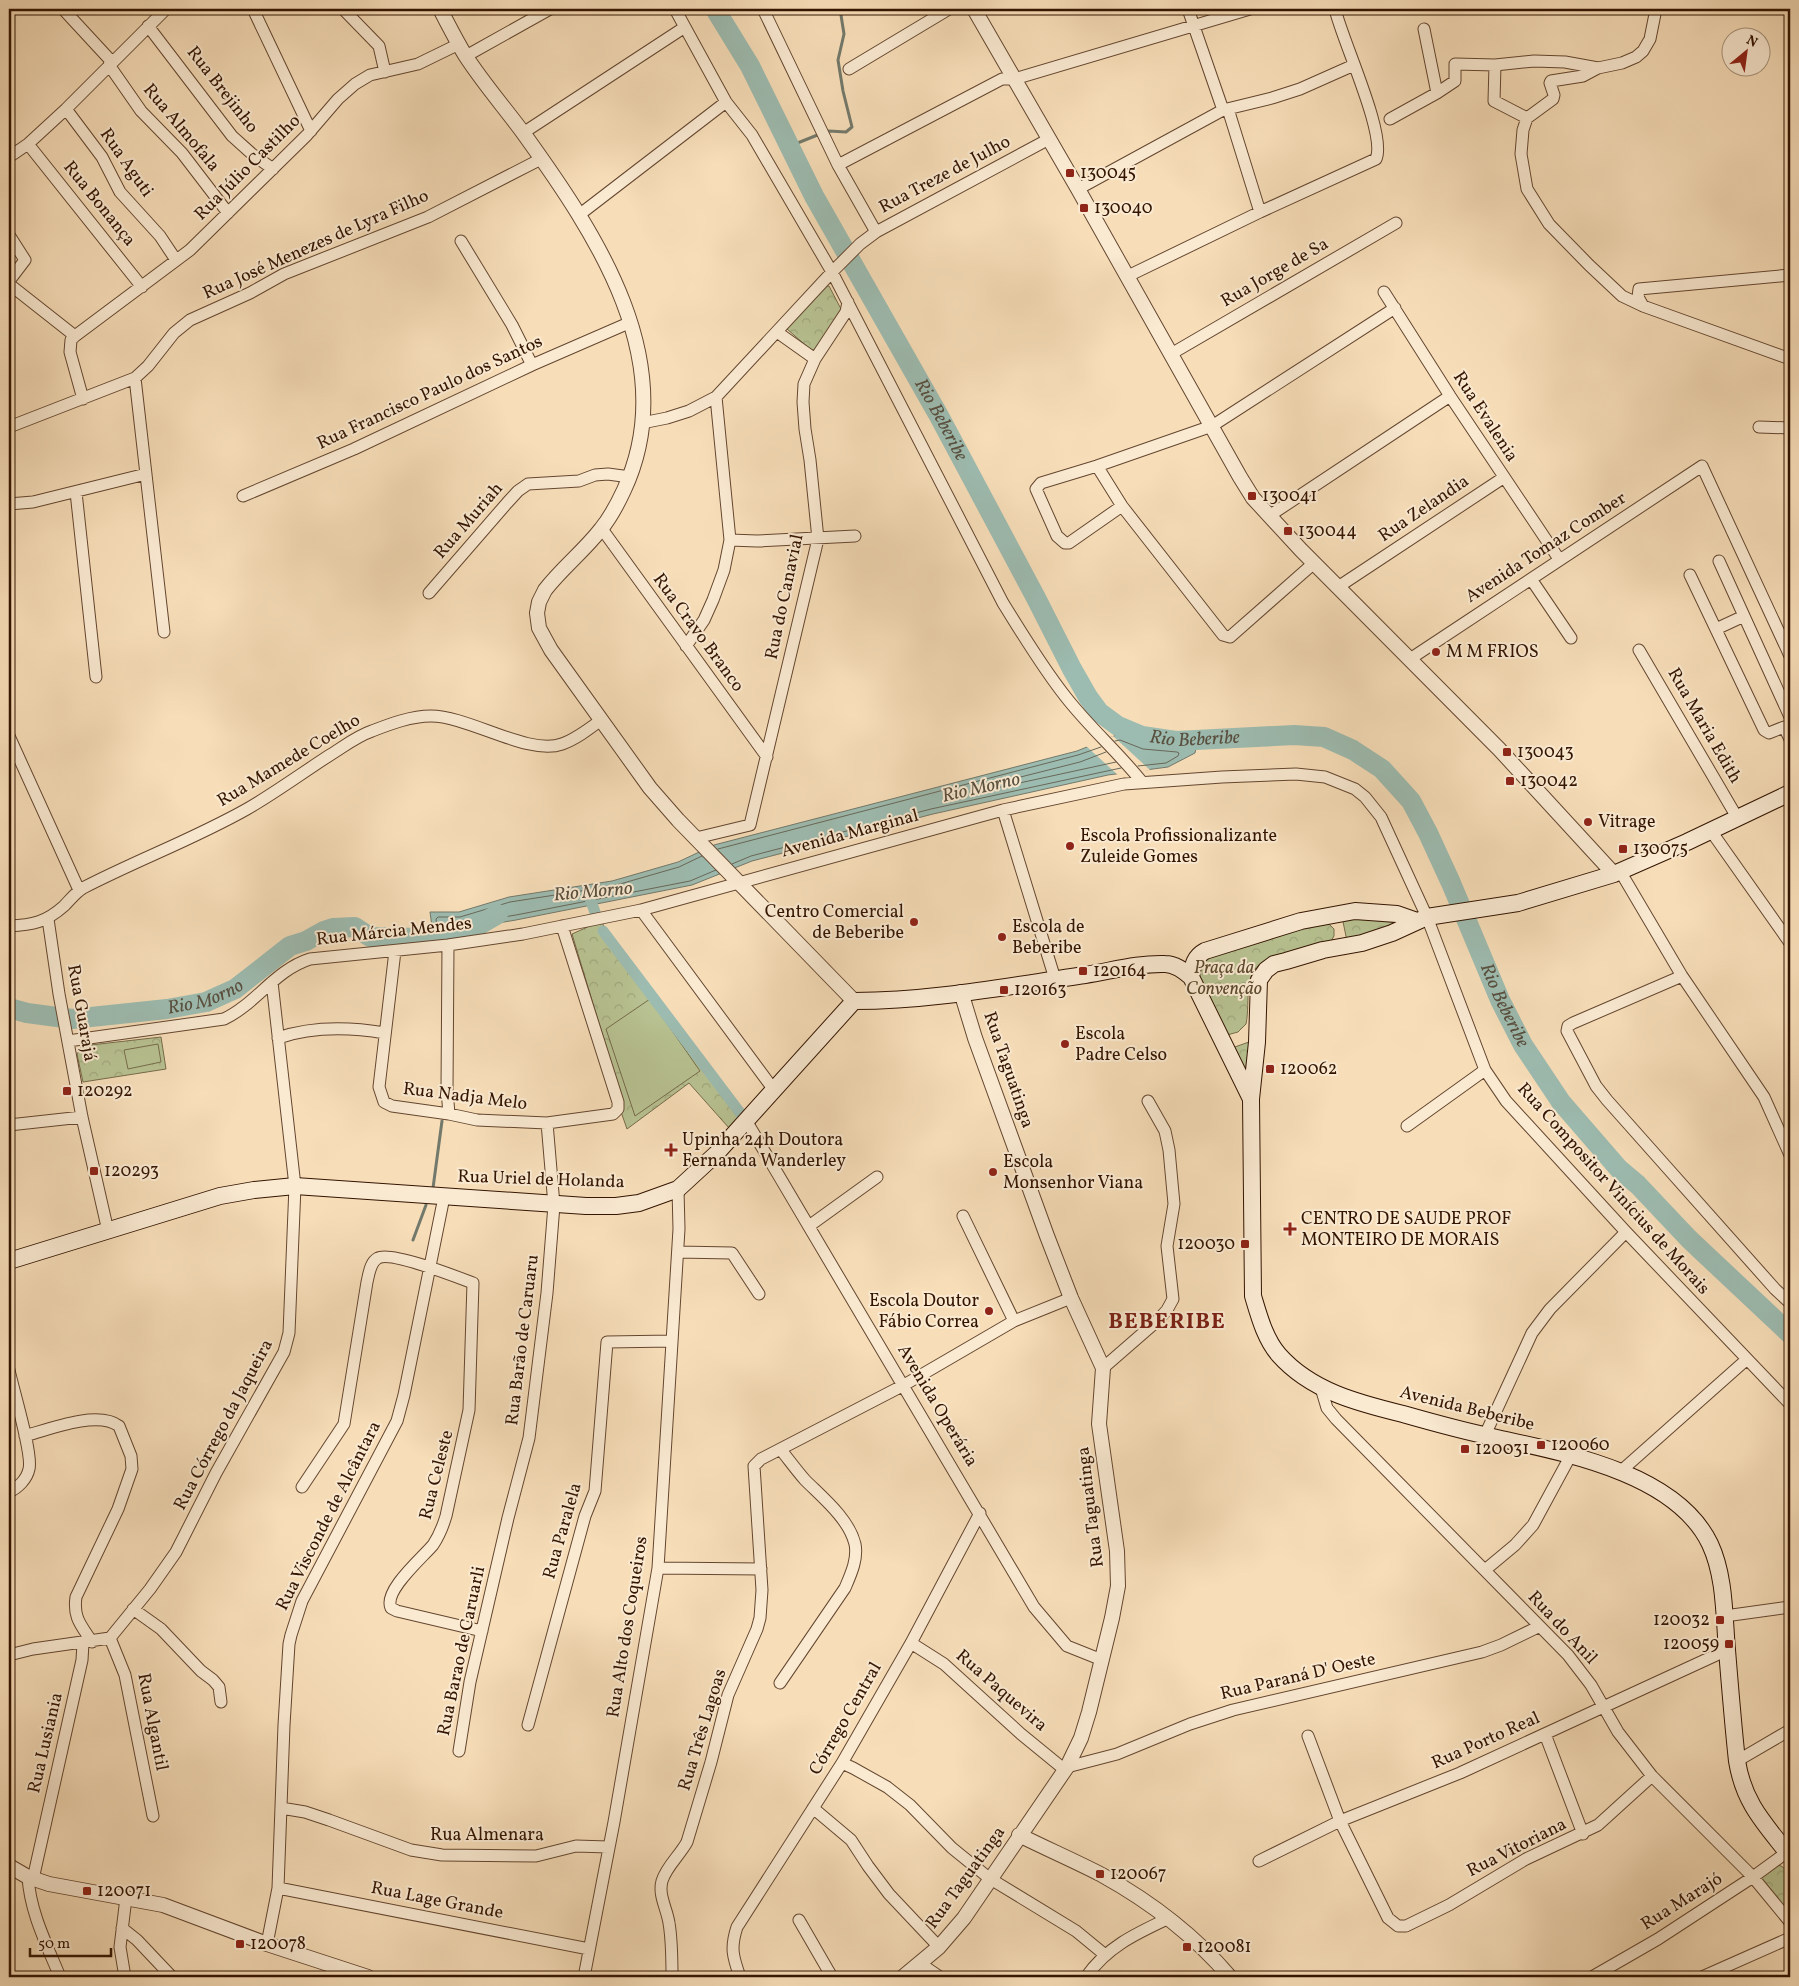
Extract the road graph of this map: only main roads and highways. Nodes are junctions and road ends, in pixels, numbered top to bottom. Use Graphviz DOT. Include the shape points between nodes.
graph roads {
  1 [pos="1790,793"];
  2 [pos="1355,911"];
  3 [pos="1422,919"];
  4 [pos="1362,943"];
  5 [pos="1191,977"];
  6 [pos="1257,1042"];
  7 [pos="1223,1044"];
  8 [pos="1250,1099"];
  9 [pos="9,1260"];
  10 [pos="1789,1853"];
  1 -- 3 [label="main road" via="1617,873 1518,903"];
  2 -- 3 [label="main road"];
  2 -- 4 [label="main road" via="1368,921 1370,928"];
  2 -- 5 [label="main road" via="1300,920 1205,951 1193,964"];
  3 -- 4 [label="main road" via="1392,934"];
  4 -- 6 [label="main road, Avenida Beberibe" via="1323,950 1274,964 1266,970 1260,980"];
  5 -- 7 [label="main road, Avenida Beberibe"];
  5 -- 9 [label="main road, Rua Uriel de Holanda" via="1181,968 1148,964 891,1001 854,1001 716,1154 678,1189 639,1203 554,1205 295,1186 220,1196"];
  6 -- 7 [label="main road" via="1248,1052 1241,1053"];
  6 -- 8 [label="main road, Avenida Beberibe"];
  7 -- 8 [label="main road, Avenida Beberibe"];
  8 -- 10 [label="main road, Avenida Beberibe" via="1253,1296 1260,1320 1279,1355 1321,1388 1364,1404 1622,1471 1679,1505 1696,1522 1710,1544 1716,1563 1725,1616 1740,1783 1752,1806"];
}
